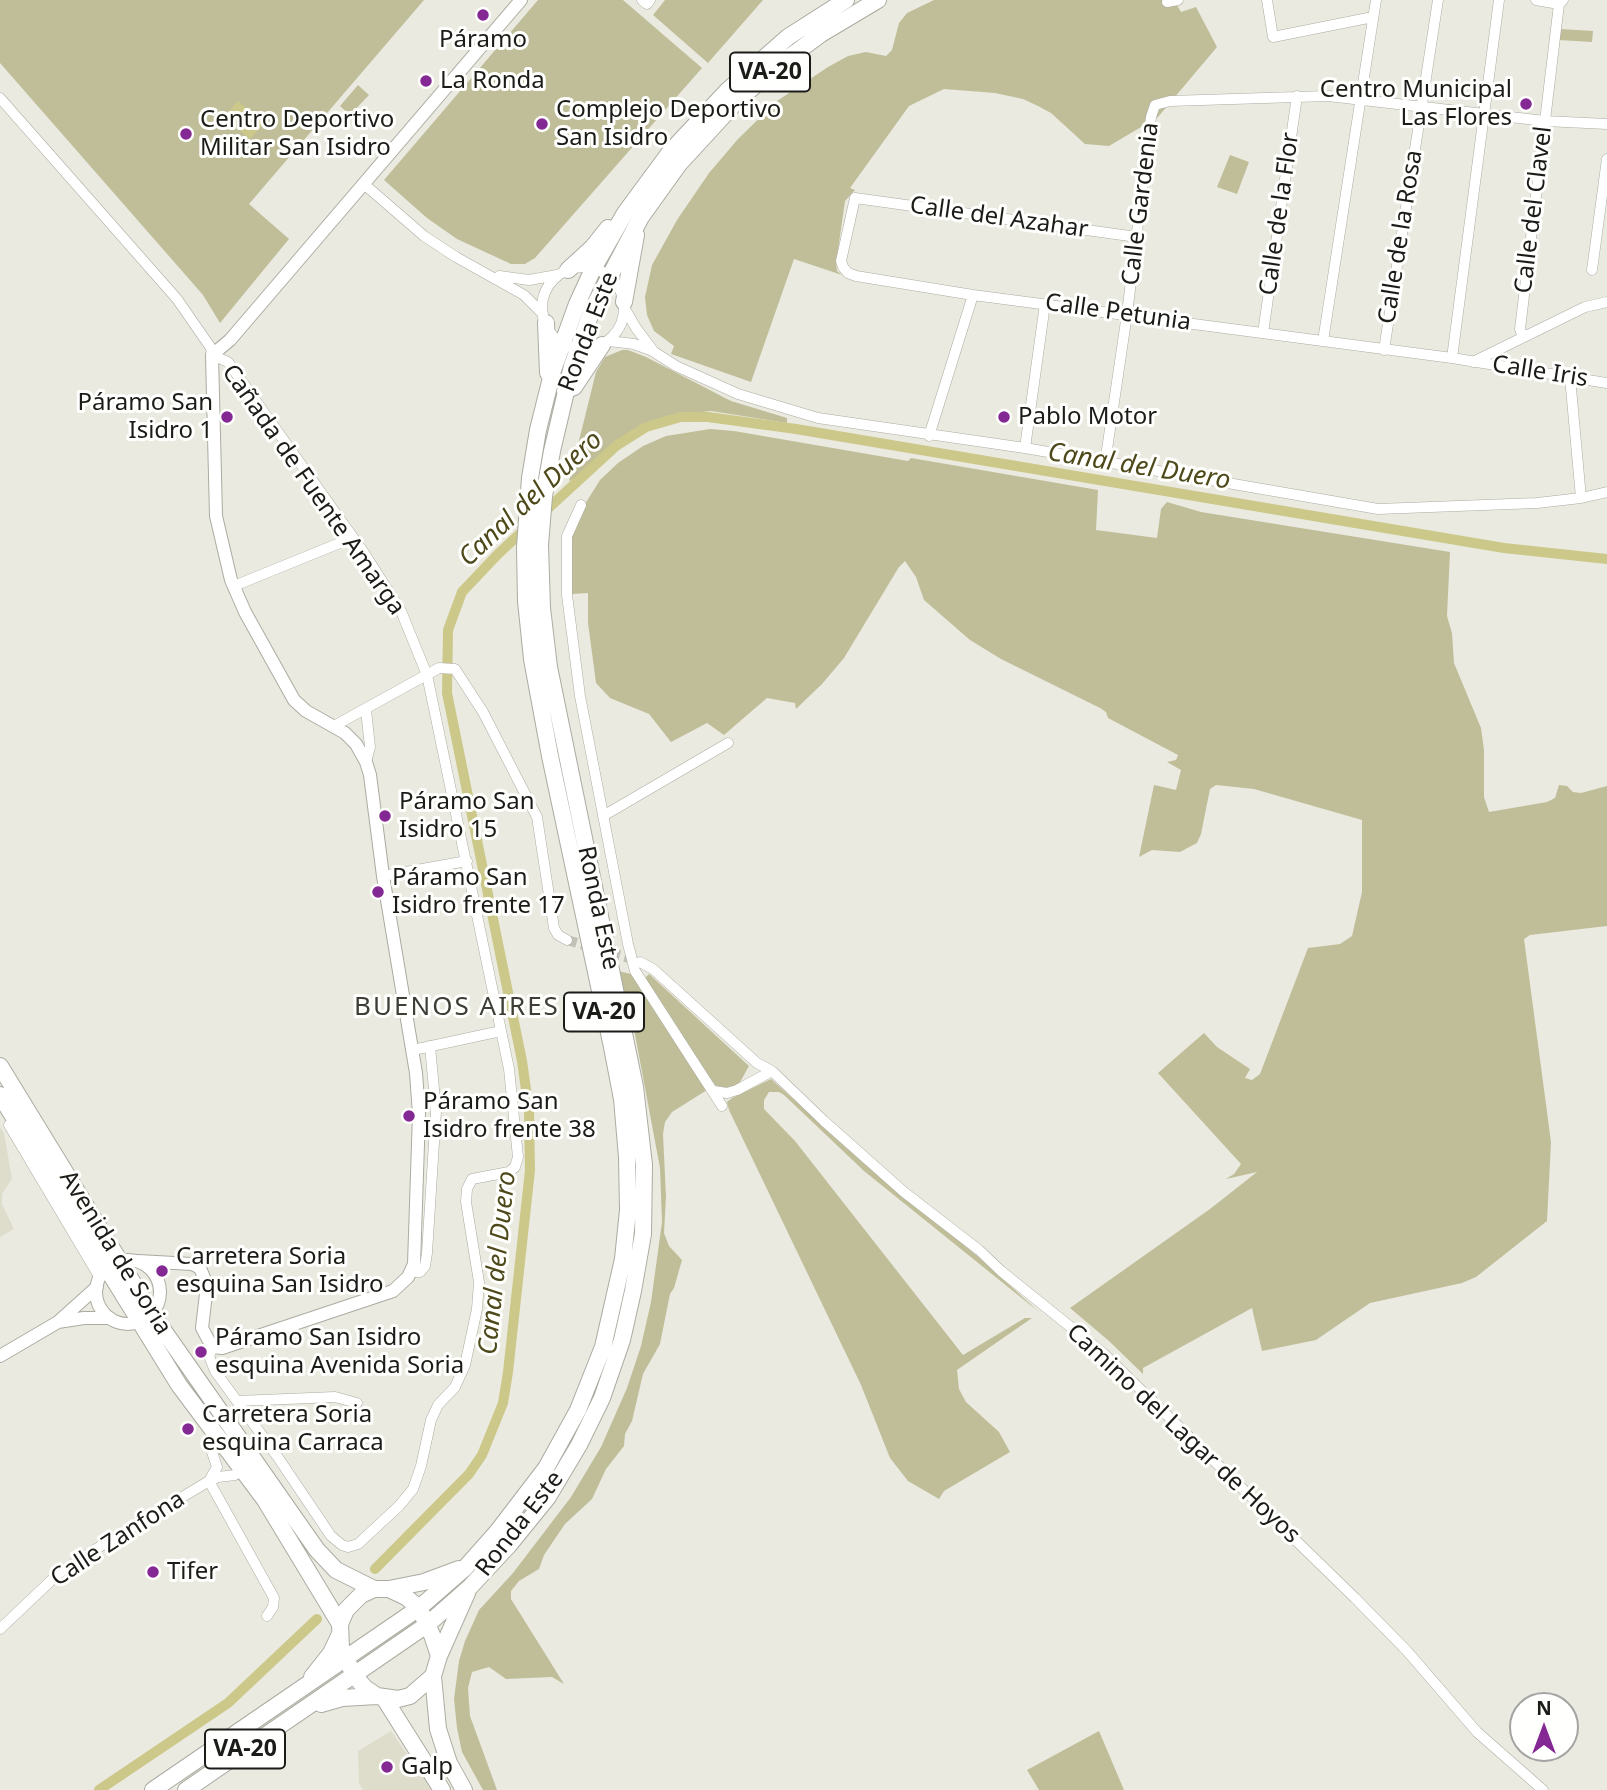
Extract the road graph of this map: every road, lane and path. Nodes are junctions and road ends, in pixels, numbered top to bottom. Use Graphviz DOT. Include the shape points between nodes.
graph roads {
  1 [pos="521,0"];
  2 [pos="642,0"];
  3 [pos="650,0"];
  4 [pos="846,0"];
  5 [pos="878,0"];
  6 [pos="1178,0"];
  7 [pos="1267,0"];
  8 [pos="1376,0"];
  9 [pos="1438,0"];
  10 [pos="1499,0"];
  11 [pos="1536,0"];
  12 [pos="1167,2"];
  13 [pos="1561,2"];
  14 [pos="1373,17"];
  15 [pos="1297,96"];
  16 [pos="0,98"];
  17 [pos="1359,99"];
  18 [pos="1421,106"];
  19 [pos="1484,114"];
  20 [pos="1545,121"];
  21 [pos="1607,124"];
  22 [pos="1607,159"];
  23 [pos="364,184"];
  24 [pos="1605,190"];
  25 [pos="861,199"];
  26 [pos="633,215"];
  27 [pos="1137,237"];
  28 [pos="1592,270"];
  29 [pos="563,272"];
  30 [pos="487,273"];
  31 [pos="601,273"];
  32 [pos="973,295"];
  33 [pos="1607,302"];
  34 [pos="1045,304"];
  35 [pos="624,305"];
  36 [pos="1127,314"];
  37 [pos="544,318"];
  38 [pos="1263,333"];
  39 [pos="1523,337"];
  40 [pos="1323,341"];
  41 [pos="606,343"];
  42 [pos="570,346"];
  43 [pos="1384,350"];
  44 [pos="654,352"];
  45 [pos="212,355"];
  46 [pos="1452,358"];
  47 [pos="1472,362"];
  48 [pos="1570,377"];
  49 [pos="1607,383"];
  50 [pos="548,385"];
  51 [pos="565,391"];
  52 [pos="929,436"];
  53 [pos="1025,448"];
  54 [pos="1105,463"];
  55 [pos="1607,492"];
  56 [pos="536,497"];
  57 [pos="1581,498"];
  58 [pos="580,506"];
  59 [pos="352,538"];
  60 [pos="533,546"];
  61 [pos="234,586"];
  62 [pos="427,675"];
  63 [pos="366,710"];
  64 [pos="334,726"];
  65 [pos="728,743"];
  66 [pos="366,762"];
  67 [pos="603,816"];
  68 [pos="467,861"];
  69 [pos="383,876"];
  70 [pos="566,940"];
  71 [pos="640,961"];
  72 [pos="501,1031"];
  73 [pos="429,1046"];
  74 [pos="413,1050"];
  75 [pos="0,1066"];
  76 [pos="772,1071"];
  77 [pos="714,1091"];
  78 [pos="0,1095"];
  79 [pos="722,1106"];
  80 [pos="0,1109"];
  81 [pos="138,1261"];
  82 [pos="182,1263"];
  83 [pos="411,1272"];
  84 [pos="105,1274"];
  85 [pos="160,1290"];
  86 [pos="110,1318"];
  87 [pos="146,1318"];
  88 [pos="58,1322"];
  89 [pos="214,1347"];
  90 [pos="0,1356"];
  91 [pos="237,1401"];
  92 [pos="357,1403"];
  93 [pos="210,1446"];
  94 [pos="235,1475"];
  95 [pos="209,1481"];
  96 [pos="465,1568"];
  97 [pos="470,1587"];
  98 [pos="382,1589"];
  99 [pos="419,1608"];
  100 [pos="267,1616"];
  101 [pos="428,1624"];
  102 [pos="0,1629"];
  103 [pos="340,1630"];
  104 [pos="439,1656"];
  105 [pos="350,1667"];
  106 [pos="433,1676"];
  107 [pos="300,1691"];
  108 [pos="381,1697"];
  109 [pos="305,1709"];
  110 [pos="153,1790"];
  111 [pos="186,1790"];
  112 [pos="442,1790"];
  113 [pos="464,1790"];
  114 [pos="1543,1790"];
  1 -- 23 [label="street"];
  2 -- 3 [label="street" via="646,4"];
  4 -- 26 [label="main road, Ronda Este / VA-20" via="788,37 728,90 670,152"];
  5 -- 26 [label="main road, Ronda Este / VA-20" via="821,34 736,102"];
  6 -- 12 [label="street"];
  7 -- 14 [label="street" via="1273,37"];
  8 -- 14 [label="street"];
  9 -- 18 [label="street, Calle de la Rosa"];
  10 -- 19 [label="street"];
  11 -- 13 [label="street"];
  13 -- 20 [label="street, Calle del Clavel"];
  14 -- 17 [label="street"];
  15 -- 17 [label="street, Calle Gardenia"];
  15 -- 27 [label="street, Calle Gardenia" via="1156,105 1150,117"];
  15 -- 38 [label="street, Calle de la Flor"];
  16 -- 45 [label="street" via="177,299"];
  17 -- 18 [label="street, Calle Gardenia"];
  17 -- 40 [label="street"];
  18 -- 19 [label="street, Calle Gardenia"];
  18 -- 43 [label="street, Calle de la Rosa"];
  19 -- 20 [label="street, Calle Gardenia"];
  19 -- 46 [label="street"];
  20 -- 21 [label="street, Calle Gardenia"];
  20 -- 39 [label="street, Calle del Clavel" via="1520,328"];
  22 -- 24 [label="street"];
  23 -- 30 [label="street" via="424,236"];
  23 -- 45 [label="street"];
  24 -- 28 [label="street"];
  25 -- 27 [label="street, Calle del Azahar"];
  25 -- 32 [label="street, Calle Petunia" via="852,203 841,261 848,273"];
  26 -- 29 [label="main road" via="615,219 592,248"];
  26 -- 31 [label="main road, Ronda Este / VA-20"];
  26 -- 35 [label="main road"];
  27 -- 36 [label="street, Calle Gardenia"];
  29 -- 30 [label="street" via="519,280"];
  29 -- 31 [label="street"];
  29 -- 37 [label="street" via="545,295"];
  30 -- 37 [label="street" via="524,295"];
  31 -- 35 [label="street" via="621,292"];
  31 -- 42 [label="main road, Ronda Este / VA-20"];
  32 -- 34 [label="street, Calle Petunia"];
  32 -- 52 [label="street"];
  33 -- 39 [label="street"];
  34 -- 36 [label="street, Calle Petunia"];
  34 -- 53 [label="street"];
  35 -- 41 [label="street" via="622,321"];
  35 -- 44 [label="street"];
  36 -- 38 [label="street, Calle Petunia"];
  36 -- 54 [label="street, Calle Gardenia"];
  37 -- 42 [label="street" via="552,334"];
  37 -- 50 [label="main road"];
  38 -- 40 [label="street, Calle Petunia"];
  39 -- 47 [label="street"];
  40 -- 43 [label="street, Calle Petunia"];
  41 -- 42 [label="street" via="590,348"];
  41 -- 44 [label="street" via="634,344"];
  41 -- 51 [label="main road" via="574,387"];
  42 -- 50 [label="main road, Ronda Este / VA-20"];
  42 -- 51 [label="main road, Ronda Este / VA-20"];
  43 -- 46 [label="street, Calle Petunia"];
  44 -- 52 [label="street" via="692,375 777,406 818,418"];
  45 -- 59 [label="street, Cañada de Fuente Amarga" via="228,362"];
  45 -- 61 [label="street" via="216,516"];
  46 -- 47 [label="street, Calle Petunia"];
  47 -- 48 [label="street, Calle Iris"];
  48 -- 49 [label="street, Calle Iris"];
  48 -- 57 [label="street"];
  50 -- 56 [label="main road, Ronda Este / VA-20" via="538,430"];
  51 -- 56 [label="main road, Ronda Este / VA-20"];
  52 -- 53 [label="street"];
  53 -- 54 [label="street"];
  54 -- 57 [label="street" via="1378,509"];
  55 -- 57 [label="street"];
  56 -- 60 [label="main road, Ronda Este / VA-20"];
  58 -- 67 [label="street" via="567,536 567,595"];
  59 -- 61 [label="street"];
  59 -- 62 [label="street, Cañada de Fuente Amarga" via="401,611"];
  60 -- 96 [label="main road, Ronda Este / VA-20" via="526,601 541,710 622,1099 628,1210 614,1305 578,1410 546,1468"];
  60 -- 97 [label="main road, Ronda Este / VA-20" via="549,667 640,1115 643,1234 622,1340 602,1398 548,1497"];
  61 -- 64 [label="street" via="294,700"];
  62 -- 63 [label="street"];
  62 -- 68 [label="street, Cañada de Fuente Amarga"];
  62 -- 70 [label="street" via="439,668 456,669 483,712 537,817 554,928"];
  63 -- 64 [label="street"];
  63 -- 66 [label="street" via="370,747"];
  64 -- 66 [label="street" via="356,744"];
  65 -- 67 [label="street"];
  66 -- 69 [label="street"];
  67 -- 77 [label="street" via="635,971"];
  68 -- 69 [label="street"];
  68 -- 72 [label="street, Cañada de Fuente Amarga"];
  69 -- 74 [label="street"];
  71 -- 76 [label="street, Camino del Lagar de Hoyos"];
  72 -- 73 [label="street"];
  72 -- 91 [label="street, Cañada de Fuente Amarga" via="514,1099 518,1157 509,1172 471,1178 467,1189 479,1282 477,1309 465,1365 431,1420 413,1489 358,1544 342,1545 331,1536"];
  73 -- 74 [label="street"];
  73 -- 83 [label="street" via="436,1111 427,1253 420,1272"];
  74 -- 83 [label="street" via="419,1114"];
  75 -- 84 [label="main road, Avenida de Soria"];
  76 -- 77 [label="street" via="737,1090"];
  76 -- 114 [label="street, Camino del Lagar de Hoyos" via="904,1192 1103,1353 1355,1598 1477,1732"];
  77 -- 79 [label="street"];
  78 -- 84 [label="main road, Avenida de Soria"];
  80 -- 84 [label="street, Avenida de Soria"];
  81 -- 82 [label="street"];
  81 -- 84 [label="street"];
  81 -- 85 [label="street" via="153,1270"];
  82 -- 85 [label="street"];
  82 -- 89 [label="street" via="197,1265 204,1275 202,1328"];
  83 -- 89 [label="street" via="393,1291 381,1296"];
  84 -- 86 [label="street" via="100,1306"];
  84 -- 87 [label="main road, Avenida de Soria"];
  84 -- 88 [label="street"];
  85 -- 87 [label="street" via="160,1298"];
  86 -- 87 [label="street" via="121,1323"];
  86 -- 88 [label="street"];
  87 -- 98 [label="main road, Avenida de Soria" via="317,1550 336,1570"];
  87 -- 103 [label="main road, Avenida de Soria" via="184,1392 265,1500"];
  88 -- 90 [label="street"];
  89 -- 91 [label="street, Cañada de Fuente Amarga" via="209,1356 215,1371"];
  91 -- 92 [label="street" via="335,1397"];
  93 -- 95 [label="street, Calle Zanfona" via="216,1467"];
  94 -- 95 [label="street, Calle Zanfona"];
  95 -- 100 [label="street" via="274,1598"];
  95 -- 102 [label="street, Calle Zanfona" via="58,1574"];
  96 -- 98 [label="main road" via="424,1582"];
  96 -- 99 [label="main road, Ronda Este / VA-20"];
  97 -- 101 [label="main road, Ronda Este / VA-20"];
  97 -- 104 [label="main road"];
  98 -- 99 [label="main road, Avenida de Soria" via="406,1597"];
  98 -- 103 [label="main road" via="353,1602"];
  99 -- 101 [label="main road"];
  99 -- 105 [label="main road, Ronda Este / VA-20"];
  101 -- 104 [label="main road"];
  101 -- 105 [label="main road, Ronda Este / VA-20"];
  103 -- 105 [label="main road, Avenida de Soria"];
  103 -- 107 [label="main road" via="326,1660"];
  104 -- 106 [label="main road"];
  105 -- 107 [label="main road, Ronda Este / VA-20"];
  105 -- 108 [label="main road" via="365,1688"];
  105 -- 109 [label="main road, Ronda Este / VA-20"];
  106 -- 108 [label="main road" via="410,1696"];
  106 -- 113 [label="main road" via="438,1729"];
  107 -- 110 [label="main road, Ronda Este / VA-20"];
  108 -- 109 [label="main road" via="342,1698"];
  108 -- 112 [label="main road"];
  109 -- 111 [label="main road, Ronda Este / VA-20"];
}
